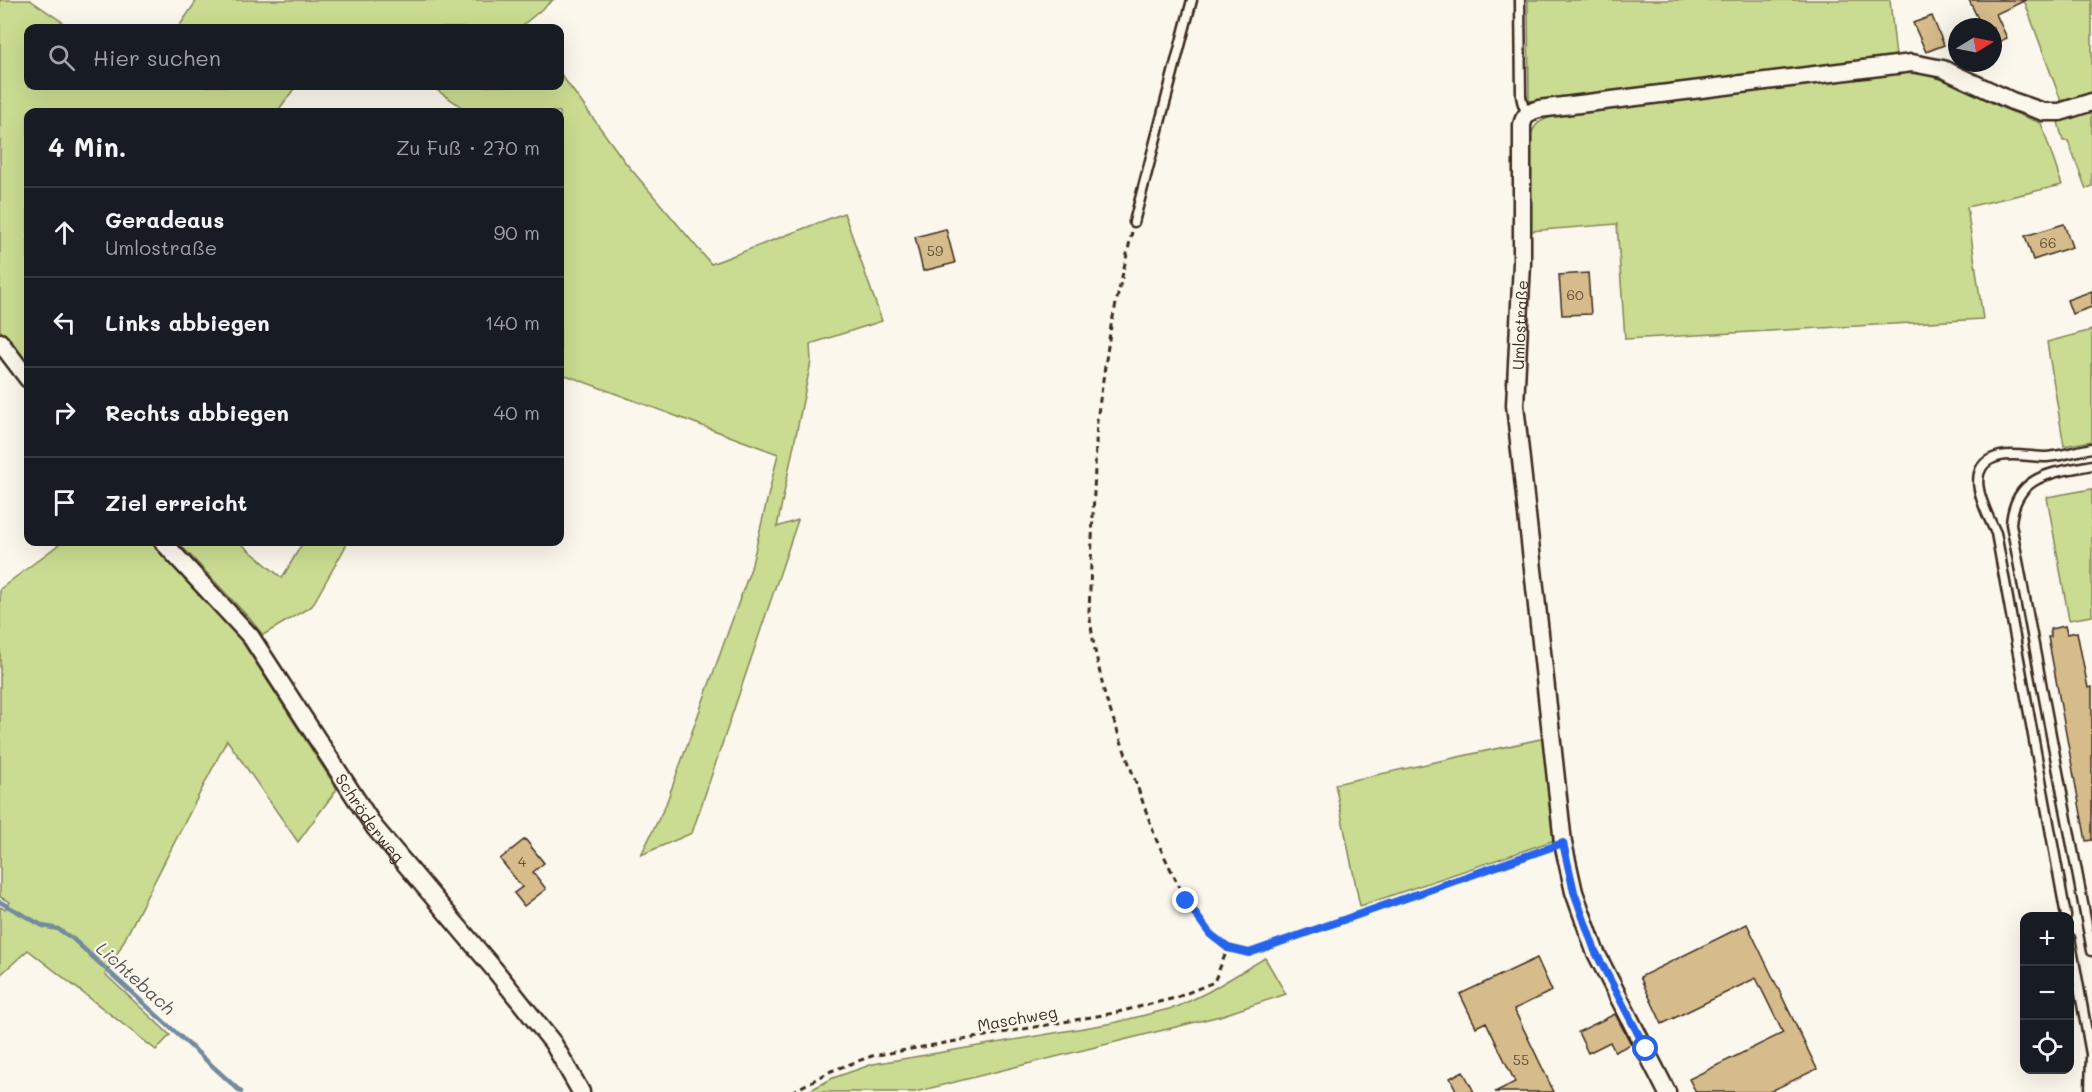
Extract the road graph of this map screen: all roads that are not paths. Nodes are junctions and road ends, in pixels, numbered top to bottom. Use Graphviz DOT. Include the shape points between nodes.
graph roads {
  1 [pos="1192,0"];
  2 [pos="1520,0"];
  3 [pos="2092,102"];
  4 [pos="1528,113"];
  5 [pos="1134,222"];
  6 [pos="0,342"];
  7 [pos="24,374"];
  8 [pos="2092,448"];
  9 [pos="2092,465"];
  10 [pos="167,546"];
  11 [pos="2065,912"];
  12 [pos="2092,951"];
  13 [pos="2074,960"];
  14 [pos="581,1092"];
  15 [pos="1667,1092"];
  16 [pos="2090,1092"];
  1 -- 5 [label="lane"];
  2 -- 4 [label="lane" via="1521,96"];
  3 -- 4 [label="street" via="2060,112 2044,112 1943,69 1912,63"];
  4 -- 15 [label="street, Umlostraße" via="1522,124 1522,263 1515,405 1563,843 1574,892 1595,951"];
  6 -- 7 [label="street"];
  8 -- 11 [label="lane" via="2048,457 2001,456 1987,461 1977,482 1996,533"];
  9 -- 12 [label="lane" via="2049,473 2030,482 2018,497 2011,524"];
  10 -- 14 [label="street, Schröderweg" via="251,637 375,828 553,1043"];
  13 -- 16 [label="lane" via="2091,1054"];
}
